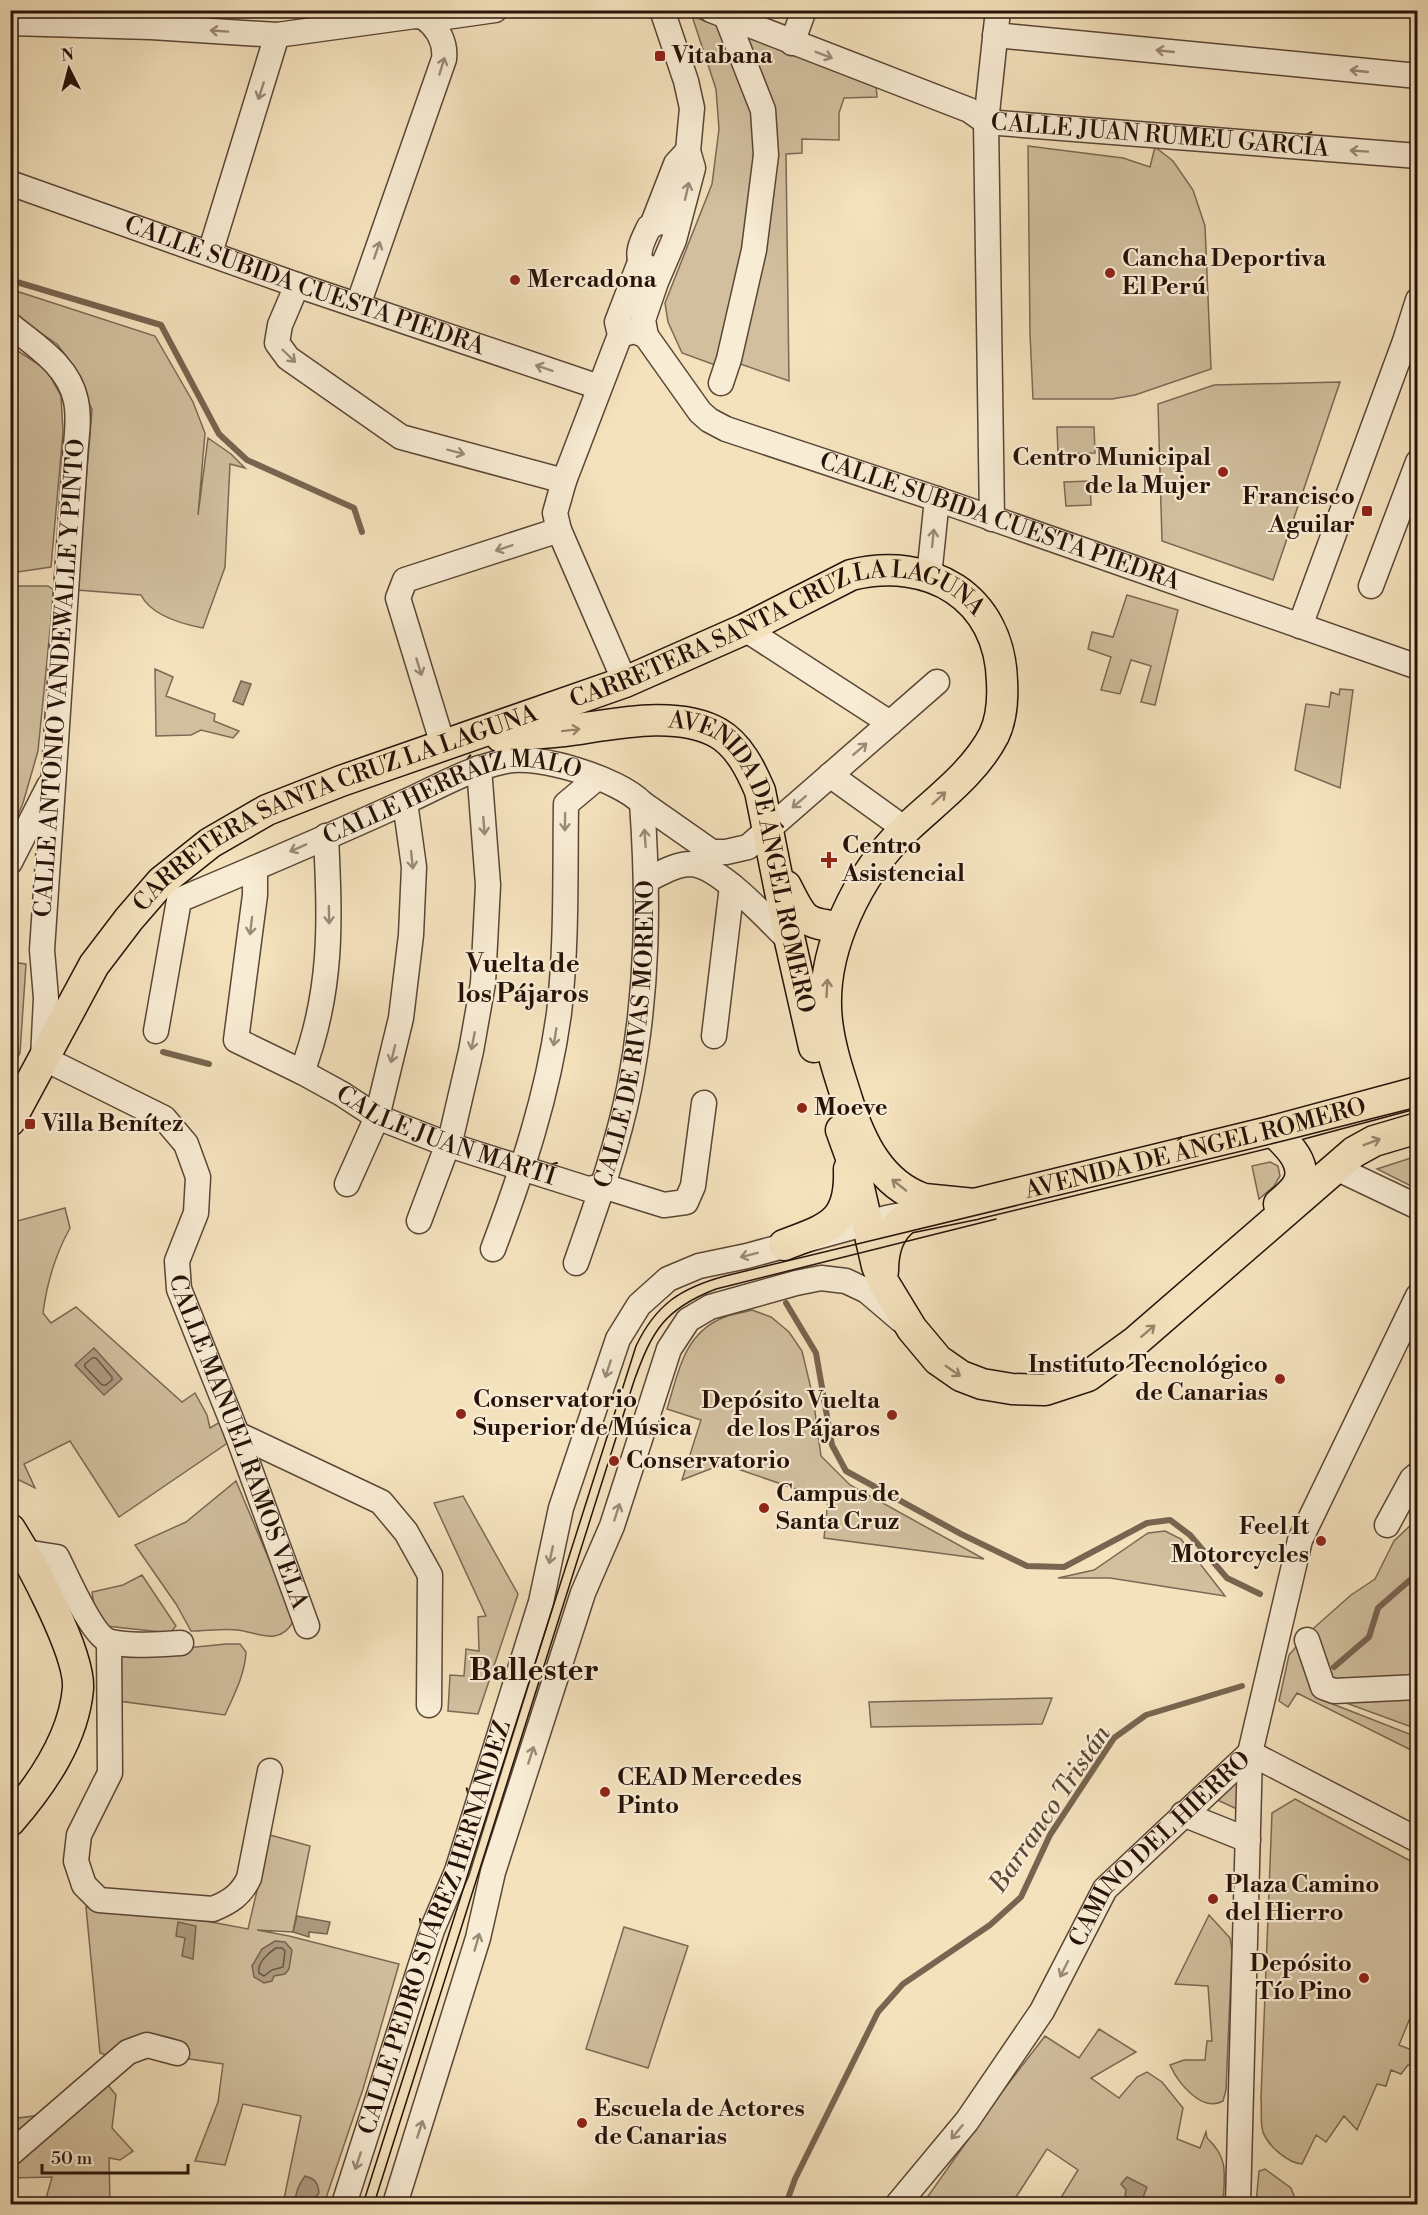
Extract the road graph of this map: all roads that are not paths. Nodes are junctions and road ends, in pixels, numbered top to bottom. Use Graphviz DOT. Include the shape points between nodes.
graph roads {
  1 [pos="495,10"];
  2 [pos="662,10"];
  3 [pos="804,10"];
  4 [pos="998,10"];
  5 [pos="718,13"];
  6 [pos="425,18"];
  7 [pos="152,19"];
  8 [pos="10,23"];
  9 [pos="278,35"];
  10 [pos="994,35"];
  11 [pos="792,43"];
  12 [pos="1418,76"];
  13 [pos="986,122"];
  14 [pos="1418,156"];
  15 [pos="10,183"];
  16 [pos="210,253"];
  17 [pos="651,264"];
  18 [pos="297,285"];
  19 [pos="1418,300"];
  20 [pos="358,305"];
  21 [pos="10,325"];
  22 [pos="620,335"];
  23 [pos="646,336"];
  24 [pos="1413,338"];
  25 [pos="721,382"];
  26 [pos="599,387"];
  27 [pos="1418,462"];
  28 [pos="564,482"];
  29 [pos="937,500"];
  30 [pos="992,519"];
  31 [pos="559,530"];
  32 [pos="929,576"];
  33 [pos="1371,586"];
  34 [pos="1300,626"];
  35 [pos="746,629"];
  36 [pos="1418,667"];
  37 [pos="937,682"];
  38 [pos="622,683"];
  39 [pos="890,723"];
  40 [pos="616,724"];
  41 [pos="447,744"];
  42 [pos="479,768"];
  43 [pos="55,774"];
  44 [pos="830,775"];
  45 [pos="597,778"];
  46 [pos="405,802"];
  47 [pos="642,803"];
  48 [pos="768,829"];
  49 [pos="905,829"];
  50 [pos="326,836"];
  51 [pos="710,860"];
  52 [pos="10,862"];
  53 [pos="255,868"];
  54 [pos="777,869"];
  55 [pos="647,880"];
  56 [pos="732,886"];
  57 [pos="840,927"];
  58 [pos="790,941"];
  59 [pos="156,1031"];
  60 [pos="714,1036"];
  61 [pos="43,1058"];
  62 [pos="302,1072"];
  63 [pos="1418,1092"];
  64 [pos="704,1103"];
  65 [pos="376,1117"];
  66 [pos="10,1121"];
  67 [pos="1418,1128"];
  68 [pos="1273,1131"];
  69 [pos="449,1145"];
  70 [pos="849,1154"];
  71 [pos="1336,1168"];
  72 [pos="524,1169"];
  73 [pos="347,1184"];
  74 [pos="603,1186"];
  75 [pos="974,1204"];
  76 [pos="1418,1207"];
  77 [pos="937,1211"];
  78 [pos="419,1221"];
  79 [pos="866,1223"];
  80 [pos="1262,1232"];
  81 [pos="784,1245"];
  82 [pos="493,1249"];
  83 [pos="576,1263"];
  84 [pos="884,1283"];
  85 [pos="1418,1296"];
  86 [pos="912,1329"];
  87 [pos="237,1434"];
  88 [pos="1418,1474"];
  89 [pos="1387,1525"];
  90 [pos="18,1541"];
  91 [pos="307,1626"];
  92 [pos="1307,1640"];
  93 [pos="109,1642"];
  94 [pos="181,1642"];
  95 [pos="1418,1687"];
  96 [pos="429,1705"];
  97 [pos="1250,1753"];
  98 [pos="270,1772"];
  99 [pos="1183,1814"];
  100 [pos="10,1821"];
  101 [pos="1248,1840"];
  102 [pos="1418,1840"];
  103 [pos="177,2053"];
  104 [pos="10,2154"];
  105 [pos="344,2205"];
  106 [pos="395,2205"];
  107 [pos="898,2205"];
  108 [pos="1238,2205"];
  1 -- 6 [label="street"];
  2 -- 17 [label="street" via="692,108 688,151 693,168 681,216 664,227 674,240"];
  3 -- 11 [label="street"];
  4 -- 10 [label="street"];
  5 -- 11 [label="street, CALLE JUAN RUMEU GARCÍA"];
  5 -- 25 [label="street" via="763,110 766,155 754,250"];
  6 -- 9 [label="street" via="415,16"];
  20 -- 6 [label="street, one-way" via="444,60 445,49 434,25"];
  7 -- 8 [label="street"];
  9 -- 7 [label="street, one-way"];
  9 -- 16 [label="street, one-way"];
  12 -- 10 [label="street, one-way"];
  10 -- 13 [label="street"];
  11 -- 13 [label="street, CALLE JUAN RUMEU GARCÍA, one-way" via="969,110"];
  14 -- 13 [label="street, CALLE JUAN RUMEU GARCÍA, one-way"];
  13 -- 30 [label="street"];
  15 -- 16 [label="street, CALLE SUBIDA CUESTA PIEDRA"];
  16 -- 18 [label="street, CALLE SUBIDA CUESTA PIEDRA"];
  17 -- 22 [label="street" via="617,322"];
  17 -- 23 [label="street" via="643,320"];
  18 -- 20 [label="street, CALLE SUBIDA CUESTA PIEDRA"];
  18 -- 28 [label="street, one-way" via="280,325 277,343 288,358 401,437"];
  19 -- 24 [label="street"];
  26 -- 20 [label="street, CALLE SUBIDA CUESTA PIEDRA, one-way"];
  21 -- 43 [label="street, CALLE ANTONIO VANDEWALLE Y PINTO" via="54,361 70,382 76,402"];
  22 -- 23 [label="street" via="635,331"];
  22 -- 26 [label="street"];
  23 -- 29 [label="street, CALLE SUBIDA CUESTA PIEDRA" via="709,420"];
  24 -- 34 [label="street"];
  26 -- 28 [label="street"];
  27 -- 33 [label="street"];
  28 -- 31 [label="street" via="555,513"];
  29 -- 30 [label="street, CALLE SUBIDA CUESTA PIEDRA"];
  32 -- 29 [label="street, one-way"];
  30 -- 34 [label="street, CALLE SUBIDA CUESTA PIEDRA"];
  31 -- 38 [label="street"];
  31 -- 41 [label="street, one-way" via="405,580 398,598"];
  32 -- 35 [label="main road, CARRETERA SANTA CRUZ LA LAGUNA" via="888,569 851,575"];
  49 -- 32 [label="main road, CARRETERA SANTA CRUZ LA LAGUNA, one-way" via="963,777 983,753 1001,714 1002,672 992,631 981,612 960,591"];
  34 -- 36 [label="street, CALLE SUBIDA CUESTA PIEDRA"];
  35 -- 38 [label="main road, CARRETERA SANTA CRUZ LA LAGUNA"];
  35 -- 39 [label="street"];
  37 -- 39 [label="street"];
  38 -- 40 [label="main road" via="604,702 606,715"];
  38 -- 41 [label="main road, CARRETERA SANTA CRUZ LA LAGUNA"];
  44 -- 39 [label="street, one-way"];
  41 -- 40 [label="main road, AVENIDA DE ÁNGEL ROMERO, one-way"];
  40 -- 48 [label="main road, AVENIDA DE ÁNGEL ROMERO" via="686,721 730,741 752,772"];
  41 -- 61 [label="main road, CARRETERA SANTA CRUZ LA LAGUNA" via="267,810 210,843 160,882 129,919 94,965"];
  42 -- 45 [label="street, CALLE HERRÁIZ MALO" via="524,760 561,765"];
  42 -- 46 [label="street, CALLE HERRÁIZ MALO"];
  42 -- 69 [label="street, one-way" via="488,885 485,967"];
  43 -- 52 [label="street"];
  43 -- 61 [label="street, CALLE ANTONIO VANDEWALLE Y PINTO" via="42,950 46,999"];
  44 -- 48 [label="street, one-way"];
  44 -- 49 [label="street"];
  45 -- 47 [label="street, CALLE HERRÁIZ MALO" via="635,795"];
  45 -- 72 [label="street, one-way" via="566,804 559,1013"];
  46 -- 50 [label="street, CALLE HERRÁIZ MALO"];
  46 -- 65 [label="street, one-way" via="414,867 411,935 401,1018"];
  47 -- 51 [label="street, CALLE HERRÁIZ MALO"];
  55 -- 47 [label="street, CALLE DE RIVAS MORENO, one-way"];
  48 -- 51 [label="street" via="748,846"];
  48 -- 54 [label="main road, AVENIDA DE ÁNGEL ROMERO"];
  49 -- 57 [label="main road, CARRETERA SANTA CRUZ LA LAGUNA" via="876,864"];
  50 -- 53 [label="street, CALLE HERRÁIZ MALO, one-way"];
  50 -- 62 [label="street, one-way" via="329,950 320,1017"];
  51 -- 55 [label="street" via="670,869"];
  51 -- 56 [label="street, CALLE HERRÁIZ MALO"];
  53 -- 59 [label="street, CALLE HERRÁIZ MALO" via="179,900"];
  53 -- 62 [label="street, CALLE JUAN MARTÍ, one-way" via="236,1040"];
  54 -- 57 [label="main road" via="801,915 810,921"];
  54 -- 58 [label="main road, AVENIDA DE ÁNGEL ROMERO"];
  55 -- 74 [label="street, CALLE DE RIVAS MORENO" via="639,1028 625,1106"];
  56 -- 58 [label="street, CALLE HERRÁIZ MALO"];
  56 -- 60 [label="street"];
  75 -- 57 [label="main road, CARRETERA SANTA CRUZ LA LAGUNA, one-way" via="924,1199 908,1192 884,1173 865,1145 832,1051 826,1018 827,974"];
  58 -- 70 [label="main road, AVENIDA DE ÁNGEL ROMERO" via="816,1052"];
  61 -- 66 [label="main road, CARRETERA SANTA CRUZ LA LAGUNA"];
  61 -- 87 [label="street, CALLE MANUEL RAMOS VELA" via="164,1118 186,1144 198,1177 196,1213 177,1261 179,1289"];
  62 -- 65 [label="street, CALLE JUAN MARTÍ"];
  63 -- 68 [label="main road, AVENIDA DE ÁNGEL ROMERO"];
  64 -- 74 [label="street, CALLE JUAN MARTÍ" via="693,1186 686,1202 664,1205"];
  65 -- 69 [label="street, CALLE JUAN MARTÍ"];
  65 -- 73 [label="street"];
  71 -- 67 [label="main road, AVENIDA DE ÁNGEL ROMERO, one-way" via="1363,1146"];
  68 -- 75 [label="main road, AVENIDA DE ÁNGEL ROMERO"];
  68 -- 80 [label="main road" via="1295,1154 1300,1178 1274,1209"];
  69 -- 72 [label="street, CALLE JUAN MARTÍ"];
  69 -- 78 [label="street"];
  70 -- 79 [label="main road, AVENIDA DE ÁNGEL ROMERO"];
  70 -- 81 [label="main road" via="849,1186 837,1218 828,1228"];
  71 -- 76 [label="street"];
  71 -- 80 [label="main road, AVENIDA DE ÁNGEL ROMERO"];
  72 -- 74 [label="street, CALLE JUAN MARTÍ" via="588,1189"];
  72 -- 82 [label="street"];
  74 -- 83 [label="street, CALLE DE RIVAS MORENO"];
  75 -- 77 [label="main road, AVENIDA DE ÁNGEL ROMERO"];
  77 -- 79 [label="street" via="907,1212"];
  77 -- 84 [label="main road, AVENIDA DE ÁNGEL ROMERO" via="906,1218 896,1225 884,1254"];
  79 -- 81 [label="street, CALLE PEDRO SUÁREZ HERNÁNDEZ"];
  79 -- 84 [label="main road, AVENIDA DE ÁNGEL ROMERO"];
  86 -- 80 [label="main road, AVENIDA DE ÁNGEL ROMERO, one-way" via="939,1360 961,1376 982,1384 1045,1390 1089,1376 1136,1341"];
  81 -- 105 [label="street, CALLE PEDRO SUÁREZ HERNÁNDEZ, one-way" via="699,1266 668,1279 639,1305 618,1339 561,1508 541,1602 461,1860 432,1930"];
  84 -- 86 [label="main road, AVENIDA DE ÁNGEL ROMERO"];
  85 -- 97 [label="street, CAMINO DEL HIERRO" via="1300,1540"];
  106 -- 86 [label="street, CALLE PEDRO SUÁREZ HERNÁNDEZ, one-way" via="478,1938 494,1872 583,1593 612,1526 669,1349 688,1320 710,1306 821,1278 846,1281 867,1291"];
  87 -- 91 [label="street, CALLE MANUEL RAMOS VELA"];
  87 -- 96 [label="street" via="381,1502 406,1532 430,1575"];
  88 -- 89 [label="street"];
  90 -- 93 [label="street" via="57,1557 93,1628"];
  90 -- 100 [label="main road" via="69,1644 78,1686 72,1718 59,1749 34,1793"];
  92 -- 95 [label="street" via="1323,1687 1334,1691"];
  93 -- 94 [label="street"];
  93 -- 98 [label="street" via="110,1773 79,1835 76,1861 84,1886 99,1900 213,1909 230,1902 249,1878"];
  97 -- 99 [label="street, CAMINO DEL HIERRO"];
  97 -- 101 [label="street"];
  97 -- 102 [label="street"];
  99 -- 101 [label="street"];
  99 -- 107 [label="street, CAMINO DEL HIERRO, one-way" via="1105,1889 1042,2011 967,2121"];
  101 -- 108 [label="street"];
  103 -- 104 [label="street" via="147,2045 128,2052"];
}
